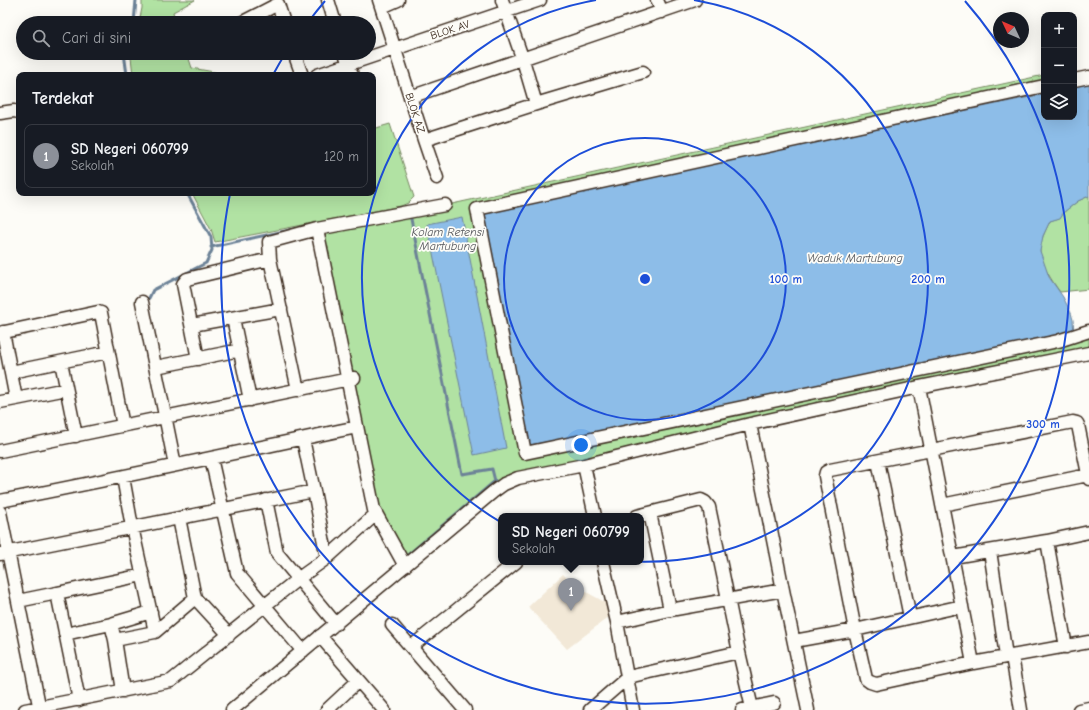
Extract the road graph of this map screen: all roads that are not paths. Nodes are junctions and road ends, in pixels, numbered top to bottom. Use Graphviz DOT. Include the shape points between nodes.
graph roads {
  1 [pos="328,0"];
  2 [pos="398,0"];
  3 [pos="502,0"];
  4 [pos="540,0"];
  5 [pos="657,0"];
  6 [pos="695,0"];
  7 [pos="381,3"];
  8 [pos="506,12"];
  9 [pos="662,12"];
  10 [pos="255,16"];
  11 [pos="282,16"];
  12 [pos="333,16"];
  13 [pos="395,49"];
  14 [pos="376,55"];
  15 [pos="297,60"];
  16 [pos="361,60"];
  17 [pos="523,60"];
  18 [pos="348,64"];
  19 [pos="301,72"];
  20 [pos="325,72"];
  21 [pos="642,72"];
  22 [pos="1089,77"];
  23 [pos="1077,79"];
  24 [pos="1041,87"];
  25 [pos="410,98"];
  26 [pos="536,104"];
  27 [pos="16,111"];
  28 [pos="0,113"];
  29 [pos="424,140"];
  30 [pos="437,178"];
  31 [pos="445,204"];
  32 [pos="320,229"];
  33 [pos="270,259"];
  34 [pos="142,302"];
  35 [pos="281,309"];
  36 [pos="233,318"];
  37 [pos="192,325"];
  38 [pos="1089,331"];
  39 [pos="2,332"];
  40 [pos="240,350"];
  41 [pos="108,352"];
  42 [pos="1089,353"];
  43 [pos="198,359"];
  44 [pos="61,362"];
  45 [pos="156,367"];
  46 [pos="11,372"];
  47 [pos="351,379"];
  48 [pos="919,386"];
  49 [pos="66,389"];
  50 [pos="298,390"];
  51 [pos="16,398"];
  52 [pos="250,400"];
  53 [pos="0,402"];
  54 [pos="166,417"];
  55 [pos="750,424"];
  56 [pos="123,426"];
  57 [pos="357,428"];
  58 [pos="76,436"];
  59 [pos="303,439"];
  60 [pos="931,450"];
  61 [pos="0,451"];
  62 [pos="210,458"];
  63 [pos="878,461"];
  64 [pos="175,465"];
  65 [pos="584,465"];
  66 [pos="123,477"];
  67 [pos="1089,477"];
  68 [pos="314,491"];
  69 [pos="266,500"];
  70 [pos="0,501"];
  71 [pos="942,505"];
  72 [pos="222,509"];
  73 [pos="0,512"];
  74 [pos="594,513"];
  75 [pos="650,513"];
  76 [pos="376,514"];
  77 [pos="644,514"];
  78 [pos="179,518"];
  79 [pos="132,527"];
  80 [pos="1089,532"];
  81 [pos="1047,541"];
  82 [pos="990,551"];
  83 [pos="4,553"];
  84 [pos="953,557"];
  85 [pos="327,558"];
  86 [pos="403,562"];
  87 [pos="512,565"];
  88 [pos="605,565"];
  89 [pos="143,575"];
  90 [pos="299,578"];
  91 [pos="783,590"];
  92 [pos="57,593"];
  93 [pos="195,598"];
  94 [pos="728,600"];
  95 [pos="18,601"];
  96 [pos="264,606"];
  97 [pos="962,606"];
  98 [pos="670,610"];
  99 [pos="151,612"];
  100 [pos="910,617"];
  101 [pos="333,621"];
  102 [pos="617,622"];
  103 [pos="111,624"];
  104 [pos="392,625"];
  105 [pos="855,630"];
  106 [pos="155,632"];
  107 [pos="66,634"];
  108 [pos="229,635"];
  109 [pos="320,636"];
  110 [pos="115,640"];
  111 [pos="794,641"];
  112 [pos="1089,642"];
  113 [pos="1066,646"];
  114 [pos="411,647"];
  115 [pos="301,648"];
  116 [pos="739,652"];
  117 [pos="1009,656"];
  118 [pos="973,662"];
  119 [pos="628,677"];
  120 [pos="358,681"];
  121 [pos="122,691"];
  122 [pos="79,700"];
  123 [pos="774,703"];
  124 [pos="1089,708"];
  125 [pos="39,709"];
  126 [pos="747,709"];
  127 [pos="25,710"];
  128 [pos="232,710"];
  129 [pos="327,710"];
  130 [pos="384,710"];
  131 [pos="465,710"];
  132 [pos="590,710"];
  133 [pos="633,710"];
  134 [pos="808,710"];
  135 [pos="1021,710"];
  136 [pos="1079,710"];
  1 -- 12 [label="street"];
  2 -- 7 [label="street"];
  3 -- 8 [label="street"];
  4 -- 8 [label="street, BLOK AV"];
  5 -- 9 [label="street"];
  6 -- 9 [label="street"];
  7 -- 13 [label="street, BLOK AZ"];
  8 -- 13 [label="street, BLOK AV"];
  8 -- 17 [label="street"];
  9 -- 17 [label="street"];
  10 -- 11 [label="street" via="278,4"];
  13 -- 14 [label="street, BLOK AV"];
  13 -- 25 [label="street, BLOK AZ"];
  15 -- 19 [label="street"];
  16 -- 18 [label="street, BLOK AV"];
  17 -- 25 [label="street"];
  17 -- 26 [label="street"];
  18 -- 20 [label="street, BLOK AV"];
  21 -- 26 [label="street"];
  22 -- 23 [label="street"];
  24 -- 38 [label="street" via="477,209 524,453 1058,341"];
  25 -- 29 [label="street, BLOK AZ"];
  26 -- 29 [label="street"];
  27 -- 28 [label="street"];
  29 -- 30 [label="street, BLOK AZ"];
  31 -- 32 [label="street"];
  32 -- 33 [label="street" via="270,242"];
  32 -- 47 [label="street"];
  33 -- 35 [label="street"];
  33 -- 37 [label="street" via="184,280"];
  34 -- 45 [label="street"];
  35 -- 36 [label="street"];
  35 -- 50 [label="street"];
  36 -- 37 [label="street"];
  36 -- 40 [label="street"];
  37 -- 43 [label="street"];
  39 -- 41 [label="street" via="98,312"];
  39 -- 46 [label="street"];
  40 -- 43 [label="street"];
  40 -- 52 [label="street"];
  41 -- 44 [label="street"];
  41 -- 56 [label="street"];
  42 -- 48 [label="street"];
  43 -- 45 [label="street"];
  44 -- 46 [label="street"];
  44 -- 49 [label="street"];
  45 -- 54 [label="street"];
  46 -- 51 [label="street"];
  47 -- 50 [label="street"];
  47 -- 57 [label="street"];
  48 -- 55 [label="street"];
  48 -- 60 [label="street"];
  49 -- 51 [label="street"];
  49 -- 58 [label="street"];
  50 -- 52 [label="street"];
  51 -- 53 [label="street"];
  52 -- 54 [label="street"];
  54 -- 56 [label="street"];
  54 -- 64 [label="street"];
  55 -- 65 [label="street"];
  55 -- 91 [label="street"];
  56 -- 58 [label="street"];
  57 -- 59 [label="street"];
  57 -- 76 [label="street"];
  58 -- 61 [label="street"];
  59 -- 62 [label="street"];
  59 -- 68 [label="street"];
  60 -- 63 [label="street"];
  60 -- 67 [label="street" via="1073,422 1078,425"];
  60 -- 71 [label="street"];
  62 -- 64 [label="street"];
  62 -- 72 [label="street"];
  63 -- 100 [label="street"];
  63 -- 105 [label="street" via="830,470 825,476"];
  64 -- 66 [label="street"];
  65 -- 74 [label="street"];
  65 -- 86 [label="street" via="518,478 504,484"];
  66 -- 70 [label="street"];
  66 -- 79 [label="street"];
  67 -- 71 [label="street"];
  68 -- 69 [label="street"];
  68 -- 85 [label="street"];
  69 -- 72 [label="street"];
  69 -- 90 [label="street" via="277,553"];
  71 -- 84 [label="street"];
  72 -- 78 [label="street"];
  72 -- 96 [label="street" via="237,573"];
  73 -- 83 [label="street"];
  75 -- 77 [label="street"];
  75 -- 94 [label="street" via="701,500 709,506"];
  75 -- 98 [label="street"];
  76 -- 85 [label="street"];
  76 -- 86 [label="street"];
  78 -- 79 [label="street"];
  78 -- 93 [label="street"];
  79 -- 83 [label="street"];
  79 -- 89 [label="street"];
  80 -- 81 [label="street"];
  81 -- 82 [label="street"];
  81 -- 113 [label="street"];
  82 -- 84 [label="street"];
  82 -- 117 [label="street"];
  83 -- 95 [label="street"];
  84 -- 97 [label="street"];
  85 -- 90 [label="street"];
  86 -- 101 [label="street"];
  87 -- 114 [label="street"];
  88 -- 102 [label="street"];
  89 -- 92 [label="street"];
  89 -- 99 [label="street"];
  90 -- 96 [label="street"];
  90 -- 101 [label="street"];
  91 -- 94 [label="street"];
  91 -- 111 [label="street"];
  92 -- 95 [label="street"];
  92 -- 107 [label="street"];
  93 -- 106 [label="street"];
  93 -- 108 [label="street"];
  94 -- 98 [label="street"];
  94 -- 116 [label="street"];
  95 -- 125 [label="street"];
  96 -- 108 [label="street"];
  96 -- 115 [label="street"];
  97 -- 100 [label="street"];
  97 -- 118 [label="street"];
  98 -- 102 [label="street"];
  99 -- 103 [label="street"];
  99 -- 106 [label="street"];
  100 -- 105 [label="street"];
  101 -- 109 [label="street"];
  102 -- 119 [label="street"];
  103 -- 107 [label="street"];
  103 -- 110 [label="street"];
  104 -- 114 [label="street"];
  105 -- 111 [label="street"];
  105 -- 118 [label="street" via="866,679 876,684"];
  106 -- 110 [label="street"];
  107 -- 122 [label="street"];
  108 -- 121 [label="street" via="171,681"];
  109 -- 115 [label="street"];
  109 -- 120 [label="street"];
  110 -- 121 [label="street"];
  111 -- 134 [label="street"];
  112 -- 113 [label="street"];
  113 -- 117 [label="street"];
  114 -- 131 [label="street"];
  115 -- 128 [label="street"];
  116 -- 119 [label="street"];
  116 -- 126 [label="street"];
  117 -- 118 [label="street"];
  117 -- 135 [label="street"];
  119 -- 132 [label="street"];
  119 -- 133 [label="street"];
  120 -- 129 [label="street"];
  120 -- 130 [label="street"];
  121 -- 122 [label="street"];
  122 -- 125 [label="street"];
  123 -- 126 [label="street"];
  124 -- 136 [label="street"];
  125 -- 127 [label="street"];
}
